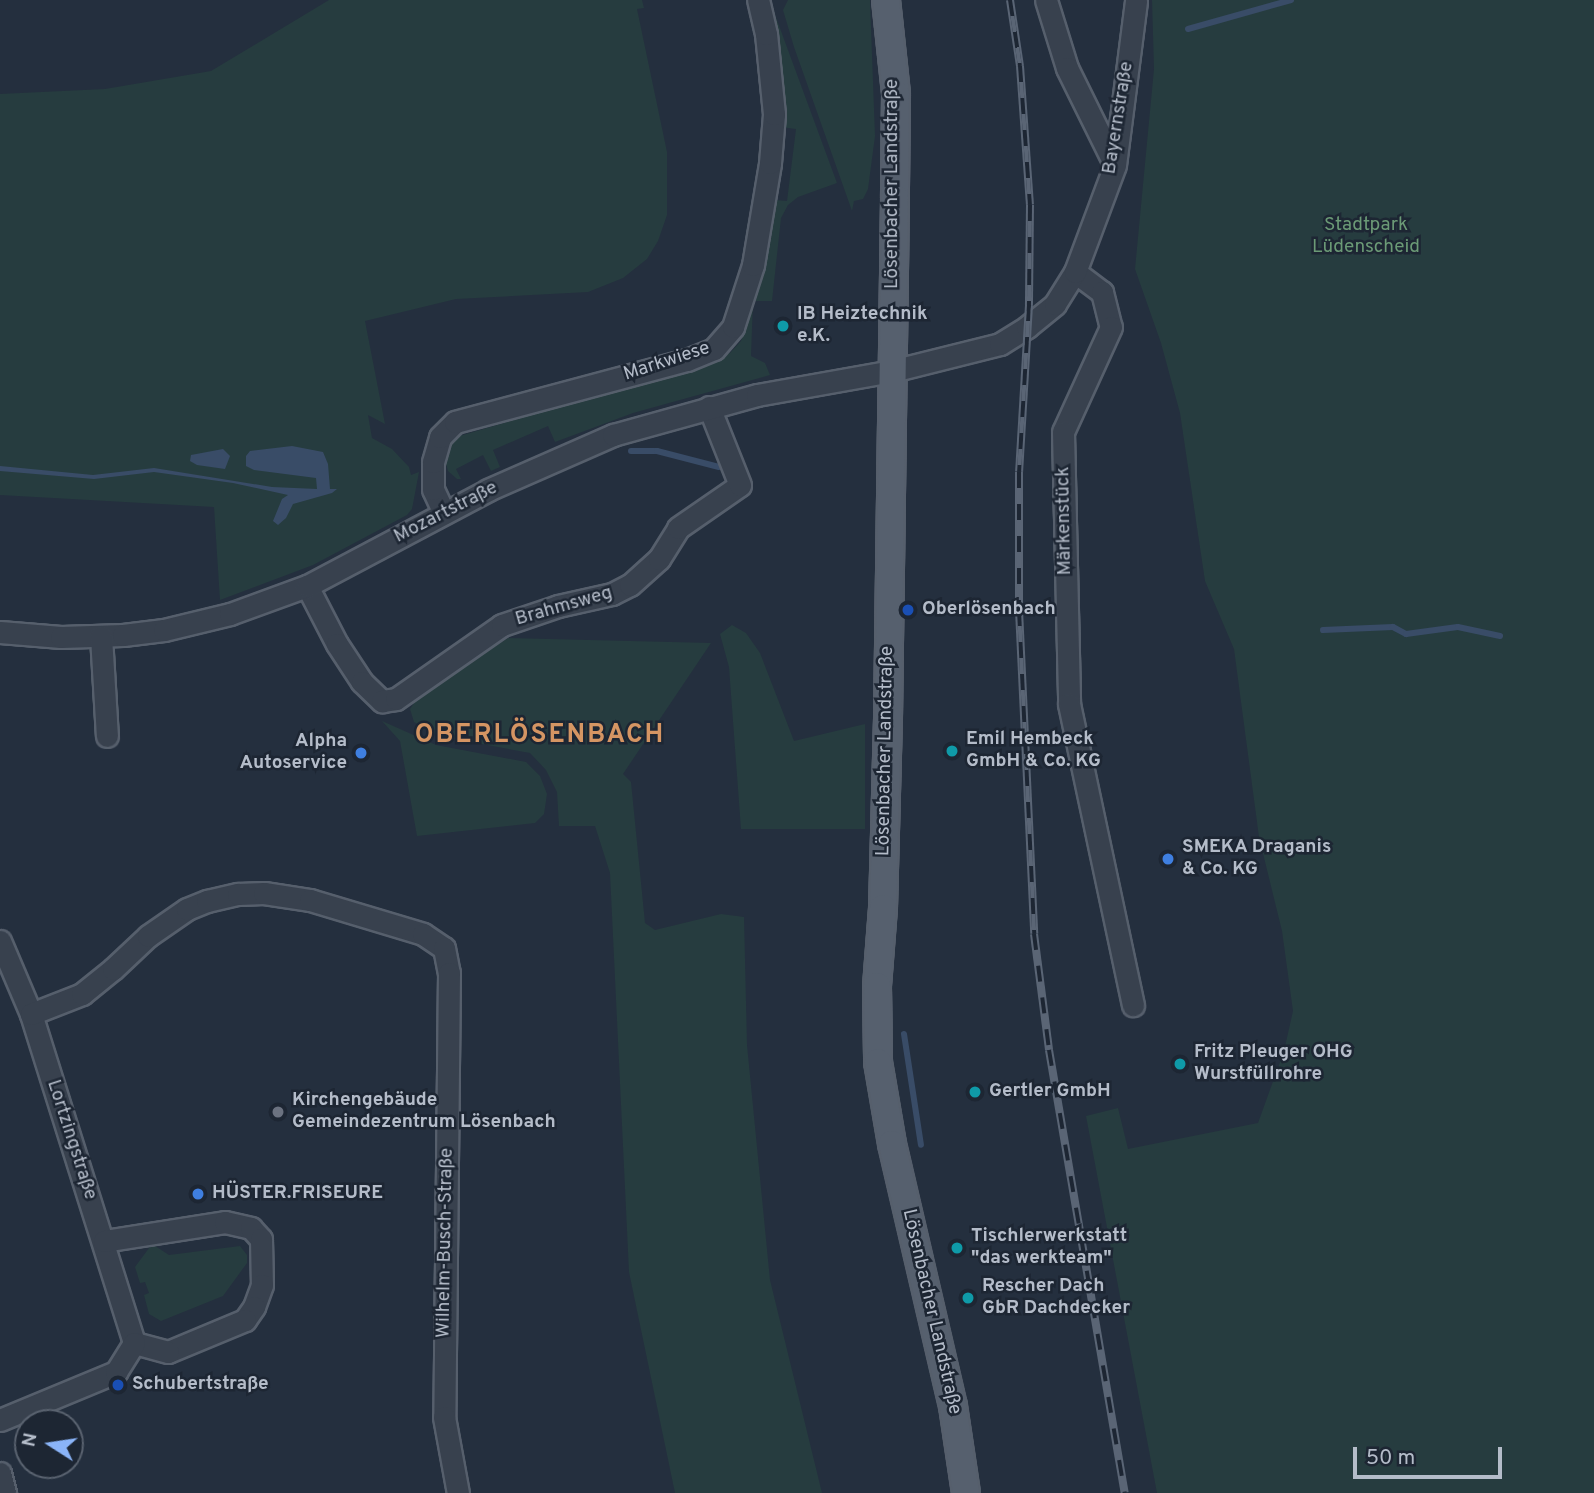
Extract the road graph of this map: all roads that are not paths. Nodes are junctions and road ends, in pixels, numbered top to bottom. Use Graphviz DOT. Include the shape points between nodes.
graph roads {
  1 [pos="887,0"];
  2 [pos="1046,0"];
  3 [pos="1136,0"];
  4 [pos="759,2"];
  5 [pos="1115,165"];
  6 [pos="1074,272"];
  7 [pos="892,371"];
  8 [pos="709,407"];
  9 [pos="444,513"];
  10 [pos="307,586"];
  11 [pos="0,632"];
  12 [pos="101,636"];
  13 [pos="107,736"];
  14 [pos="0,941"];
  15 [pos="1133,1005"];
  16 [pos="31,1014"];
  17 [pos="104,1241"];
  18 [pos="134,1343"];
  19 [pos="0,1420"];
  20 [pos="0,1473"];
  21 [pos="5,1493"];
  22 [pos="458,1493"];
  23 [pos="966,1493"];
  1 -- 7 [label="main road, Lösenbacher Landstraße" via="895,94"];
  2 -- 5 [label="street" via="1067,68"];
  3 -- 5 [label="street, Bayernstraße"];
  4 -- 9 [label="street, Markwiese" via="774,114 753,265 733,327 714,349 687,360 455,422 440,437 433,462 433,489"];
  5 -- 6 [label="street, Bayernstraße"];
  6 -- 7 [label="street" via="1055,303 1000,344"];
  6 -- 15 [label="street, Märkenstück" via="1102,292 1111,327 1063,432 1069,704"];
  7 -- 8 [label="street, Mozartstraße" via="837,378"];
  7 -- 23 [label="main road, Lösenbacher Landstraße" via="878,1062 892,1144 953,1406"];
  8 -- 9 [label="street, Mozartstraße" via="613,435"];
  8 -- 10 [label="street, Brahmsweg" via="740,485 678,528 659,559 629,585 502,625 396,699 382,701 362,682"];
  9 -- 10 [label="street, Mozartstraße"];
  10 -- 12 [label="street, Mozartstraße" via="202,622"];
  11 -- 12 [label="street, Mozartstraße"];
  12 -- 13 [label="street"];
  14 -- 16 [label="street, Lortzingstraße"];
  16 -- 17 [label="street, Lortzingstraße"];
  16 -- 22 [label="street, Wilhelm-Busch-Straße" via="86,990 187,909 238,894 310,900 423,934 444,948 449,973 444,1417"];
  17 -- 18 [label="street, Lortzingstraße"];
  17 -- 18 [label="street" via="225,1222 251,1228 261,1239 260,1293 245,1320 168,1352"];
  18 -- 19 [label="street" via="116,1372"];
  20 -- 21 [label="street"];
}
